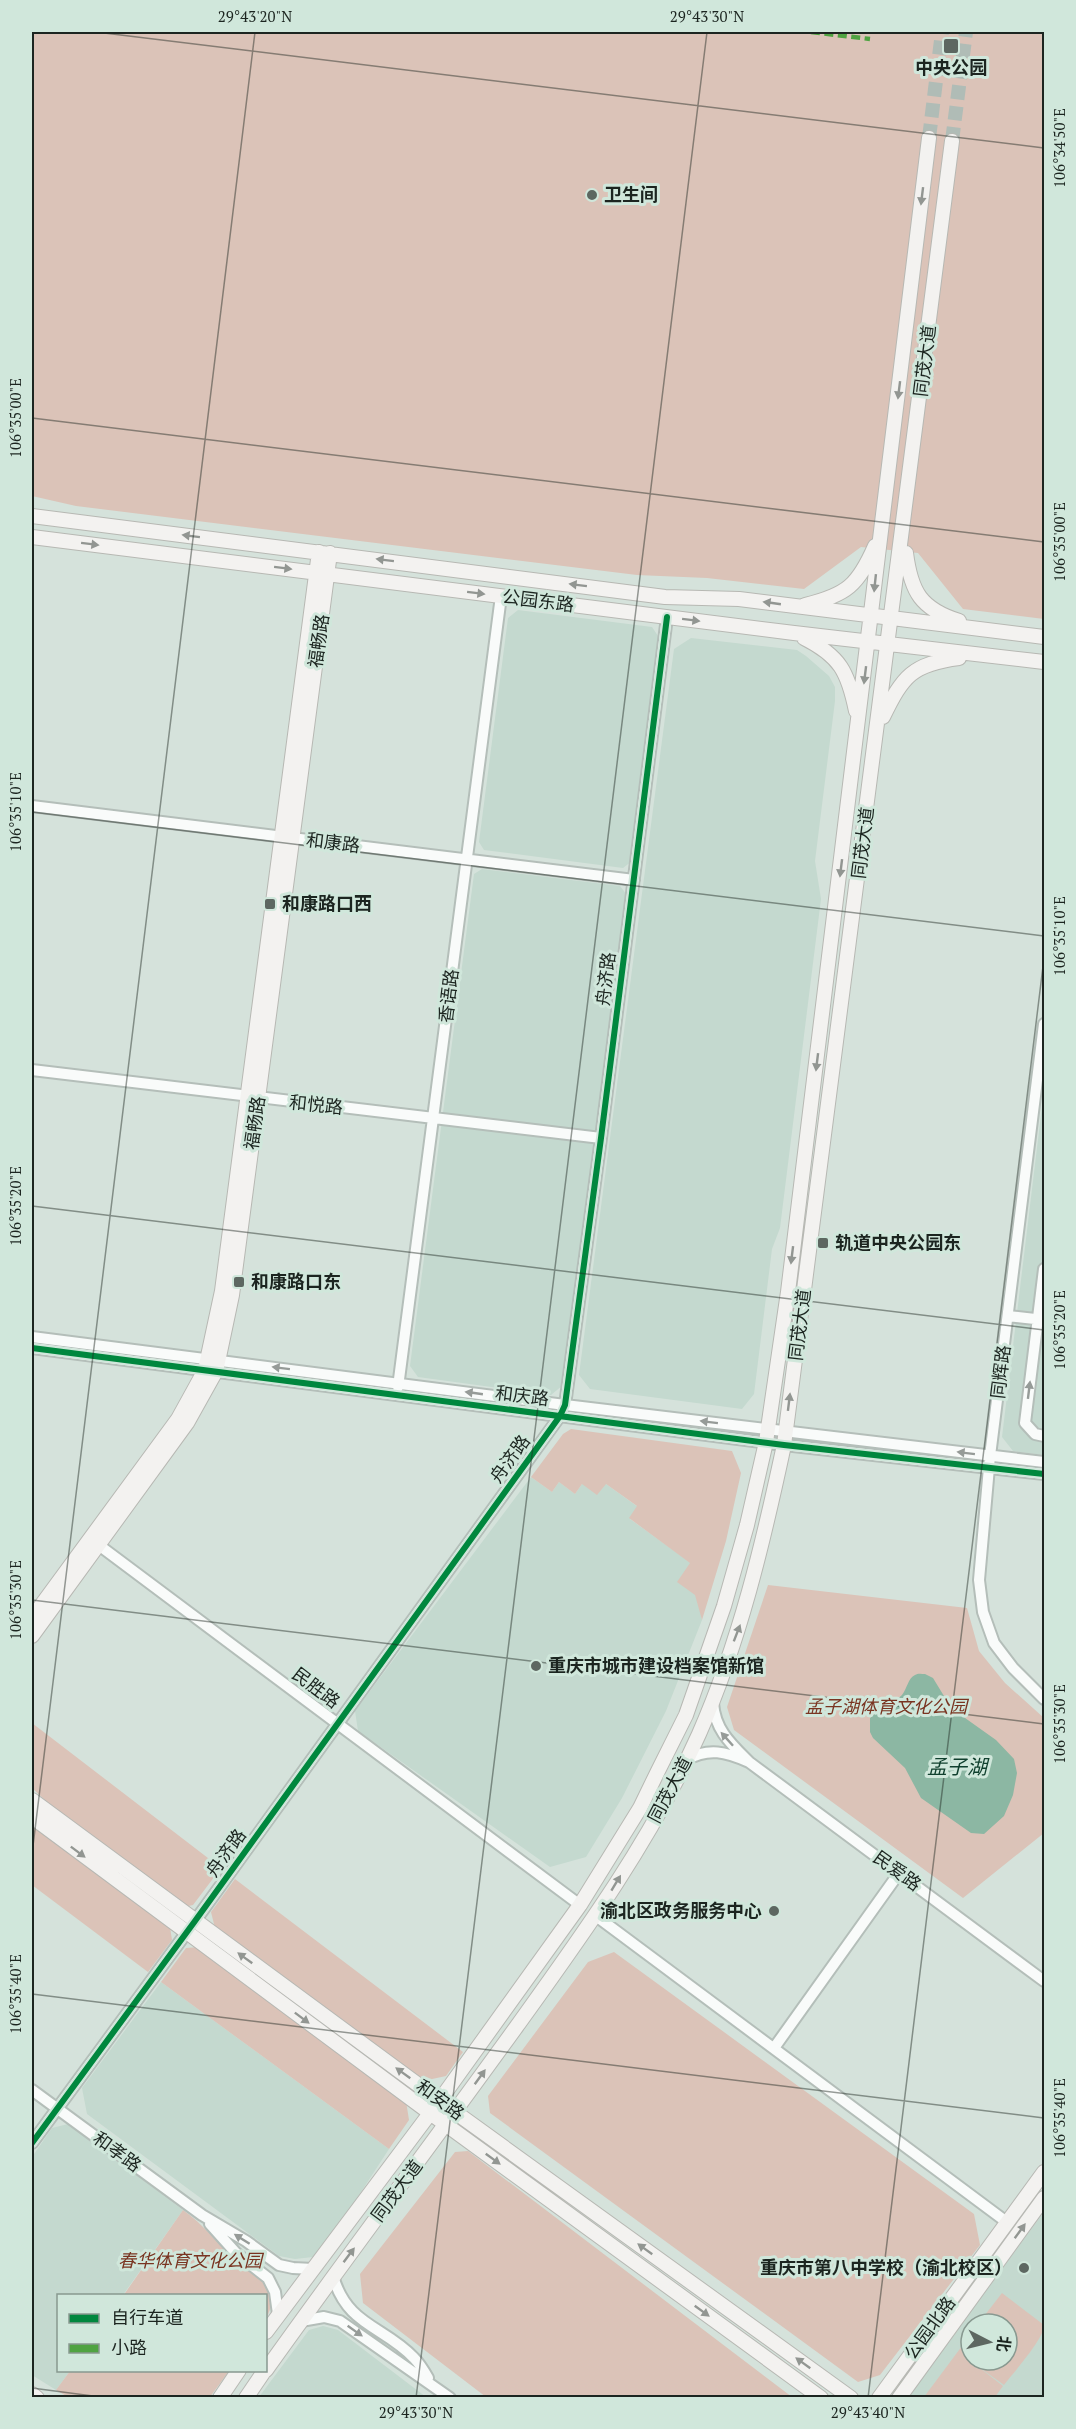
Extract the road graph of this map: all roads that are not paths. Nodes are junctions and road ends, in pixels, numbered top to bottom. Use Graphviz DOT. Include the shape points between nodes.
graph roads {
  1 [pos="929,138"];
  2 [pos="952,141"];
  3 [pos="32,516"];
  4 [pos="881,533"];
  5 [pos="903,536"];
  6 [pos="32,537"];
  7 [pos="325,553"];
  8 [pos="322,573"];
  9 [pos="501,596"];
  10 [pos="798,607"];
  11 [pos="872,616"];
  12 [pos="667,617"];
  13 [pos="892,620"];
  14 [pos="987,630"];
  15 [pos="794,633"];
  16 [pos="1044,637"];
  17 [pos="868,642"];
  18 [pos="889,644"];
  19 [pos="984,655"];
  20 [pos="1044,662"];
  21 [pos="858,726"];
  22 [pos="878,727"];
  23 [pos="32,806"];
  24 [pos="288,838"];
  25 [pos="467,860"];
  26 [pos="634,880"];
  27 [pos="1044,1024"];
  28 [pos="32,1070"];
  29 [pos="254,1098"];
  30 [pos="433,1118"];
  31 [pos="601,1138"];
  32 [pos="1044,1269"];
  33 [pos="1008,1316"];
  34 [pos="1041,1320"];
  35 [pos="32,1337"];
  36 [pos="32,1348"];
  37 [pos="212,1365"];
  38 [pos="399,1383"];
  39 [pos="397,1396"];
  40 [pos="565,1405"];
  41 [pos="560,1416"];
  42 [pos="767,1435"];
  43 [pos="1044,1436"];
  44 [pos="785,1438"];
  45 [pos="990,1461"];
  46 [pos="1044,1462"];
  47 [pos="1044,1474"];
  48 [pos="95,1542"];
  49 [pos="32,1618"];
  50 [pos="32,1636"];
  51 [pos="712,1698"];
  52 [pos="1044,1699"];
  53 [pos="339,1724"];
  54 [pos="686,1761"];
  55 [pos="749,1762"];
  56 [pos="32,1800"];
  57 [pos="32,1817"];
  58 [pos="899,1873"];
  59 [pos="580,1905"];
  60 [pos="596,1916"];
  61 [pos="191,1927"];
  62 [pos="1044,1981"];
  63 [pos="774,2048"];
  64 [pos="32,2090"];
  65 [pos="440,2100"];
  66 [pos="57,2108"];
  67 [pos="455,2112"];
  68 [pos="430,2113"];
  69 [pos="446,2125"];
  70 [pos="32,2143"];
  71 [pos="1044,2172"];
  72 [pos="1044,2198"];
  73 [pos="202,2215"];
  74 [pos="1008,2223"];
  75 [pos="313,2269"];
  76 [pos="333,2276"];
  77 [pos="278,2314"];
  78 [pos="301,2321"];
  79 [pos="267,2330"];
  80 [pos="267,2367"];
  81 [pos="238,2372"];
  82 [pos="264,2372"];
  83 [pos="433,2385"];
  84 [pos="32,2394"];
  85 [pos="37,2397"];
  86 [pos="220,2397"];
  87 [pos="246,2397"];
  88 [pos="450,2397"];
  89 [pos="821,2397"];
  90 [pos="851,2397"];
  91 [pos="879,2397"];
  92 [pos="899,2397"];
  1 -- 4 [label="main road, 同茂大道, one-way"];
  2 -- 5 [label="main road, 同茂大道"];
  7 -- 3 [label="main road, 公园东路, one-way"];
  4 -- 10 [label="main road" via="864,571 849,588"];
  4 -- 11 [label="main road, 同茂大道, one-way"];
  5 -- 13 [label="main road, 同茂大道"];
  5 -- 14 [label="main road" via="909,574 921,599 938,614"];
  6 -- 8 [label="main road, 公园东路, one-way"];
  7 -- 8 [label="main road, 福畅路"];
  10 -- 7 [label="main road, 公园东路, one-way" via="740,599 665,597"];
  8 -- 9 [label="main road, 公园东路, one-way"];
  8 -- 24 [label="main road, 福畅路"];
  9 -- 12 [label="main road, 公园东路"];
  9 -- 25 [label="street, 香语路"];
  10 -- 11 [label="main road, 公园东路"];
  11 -- 13 [label="main road, 公园东路"];
  11 -- 17 [label="main road, 同茂大道"];
  12 -- 15 [label="main road, 公园东路, one-way"];
  12 -- 26 [label="street, 舟济路"];
  13 -- 14 [label="main road, 公园东路"];
  13 -- 18 [label="main road, 同茂大道"];
  14 -- 16 [label="main road, 公园东路"];
  15 -- 17 [label="main road, 公园东路"];
  15 -- 21 [label="main road" via="824,648 840,663 851,688"];
  17 -- 18 [label="main road, 公园东路"];
  17 -- 21 [label="main road, 同茂大道, one-way"];
  18 -- 19 [label="main road, 公园东路"];
  18 -- 22 [label="main road, 同茂大道"];
  19 -- 20 [label="main road, 公园东路"];
  19 -- 22 [label="main road" via="933,661 912,672 896,690"];
  21 -- 42 [label="main road, 同茂大道, one-way"];
  44 -- 22 [label="main road, 同茂大道, one-way"];
  23 -- 24 [label="street, 和康路"];
  24 -- 25 [label="street, 和康路"];
  24 -- 29 [label="main road, 福畅路"];
  25 -- 26 [label="street, 和康路"];
  25 -- 30 [label="street, 香语路"];
  26 -- 31 [label="street, 舟济路"];
  27 -- 33 [label="street, 同辉路"];
  28 -- 29 [label="street, 和悦路"];
  29 -- 30 [label="street, 和悦路"];
  29 -- 37 [label="main road, 福畅路" via="232,1294"];
  30 -- 31 [label="street, 和悦路"];
  30 -- 38 [label="street, 香语路"];
  31 -- 40 [label="street, 舟济路"];
  32 -- 34 [label="street"];
  33 -- 34 [label="street"];
  33 -- 45 [label="street, 同辉路"];
  43 -- 34 [label="street, one-way" via="1035,1434 1025,1423"];
  35 -- 37 [label="street, 和庆路"];
  36 -- 37 [label="street, 和庆路"];
  38 -- 37 [label="street, 和庆路, one-way"];
  37 -- 39 [label="street, 和庆路"];
  37 -- 48 [label="main road, 福畅路" via="187,1424"];
  38 -- 39 [label="street, 香语路"];
  40 -- 38 [label="street, 和庆路, one-way"];
  39 -- 41 [label="street, 和庆路"];
  40 -- 41 [label="street, 舟济路"];
  42 -- 40 [label="street, 和庆路, one-way"];
  41 -- 42 [label="street, 和庆路"];
  41 -- 53 [label="street, 舟济路"];
  42 -- 44 [label="street, 和庆路"];
  42 -- 59 [label="main road, 同茂大道" via="724,1606 686,1715 640,1808"];
  44 -- 45 [label="street, 和庆路"];
  51 -- 44 [label="main road, 同茂大道, one-way" via="744,1613"];
  45 -- 46 [label="street, 和庆路"];
  45 -- 47 [label="street, 和庆路"];
  45 -- 52 [label="street, 同辉路" via="979,1580 983,1612 994,1643"];
  48 -- 49 [label="main road, 福畅路"];
  48 -- 50 [label="main road, 福畅路"];
  48 -- 53 [label="street, 民胜路"];
  51 -- 54 [label="main road, 同茂大道"];
  55 -- 51 [label="street, one-way" via="720,1733"];
  53 -- 59 [label="street, 民胜路"];
  53 -- 61 [label="street, 舟济路"];
  54 -- 55 [label="street" via="697,1754 719,1751"];
  60 -- 54 [label="main road, 同茂大道, one-way"];
  55 -- 58 [label="street, 民爱路"];
  56 -- 61 [label="main road, 和安路"];
  57 -- 61 [label="main road, 和安路, one-way"];
  58 -- 62 [label="street, 民爱路"];
  58 -- 63 [label="street"];
  59 -- 65 [label="main road, 同茂大道"];
  60 -- 63 [label="street"];
  67 -- 60 [label="main road, 同茂大道, one-way"];
  65 -- 61 [label="main road, 和安路, one-way"];
  61 -- 66 [label="street, 舟济路"];
  61 -- 68 [label="main road, 和安路, one-way"];
  63 -- 74 [label="street"];
  64 -- 66 [label="street, 和孝路"];
  65 -- 67 [label="main road, 和安路"];
  65 -- 68 [label="main road, 同茂大道"];
  66 -- 70 [label="street, 舟济路"];
  66 -- 73 [label="street, 和孝路"];
  67 -- 69 [label="main road, 同茂大道"];
  90 -- 67 [label="main road, 和安路, one-way"];
  68 -- 69 [label="main road, 和安路"];
  68 -- 75 [label="main road, 同茂大道"];
  76 -- 69 [label="main road, 同茂大道, one-way"];
  69 -- 89 [label="main road, 和安路, one-way"];
  71 -- 74 [label="main road, 公园北路"];
  92 -- 72 [label="main road, 公园北路, one-way"];
  75 -- 73 [label="street, one-way" via="279,2265"];
  73 -- 77 [label="street" via="236,2253 268,2278"];
  74 -- 91 [label="main road, 公园北路"];
  75 -- 77 [label="main road, 同茂大道"];
  76 -- 78 [label="main road, 同茂大道"];
  76 -- 83 [label="street" via="338,2294 349,2310 414,2358"];
  77 -- 79 [label="main road, 同茂大道"];
  78 -- 80 [label="main road, 同茂大道"];
  78 -- 83 [label="street, one-way" via="324,2316 340,2321"];
  81 -- 86 [label="main road"];
  82 -- 87 [label="main road, 同茂大道"];
  83 -- 88 [label="street"];
  84 -- 85 [label="main road"];
}
